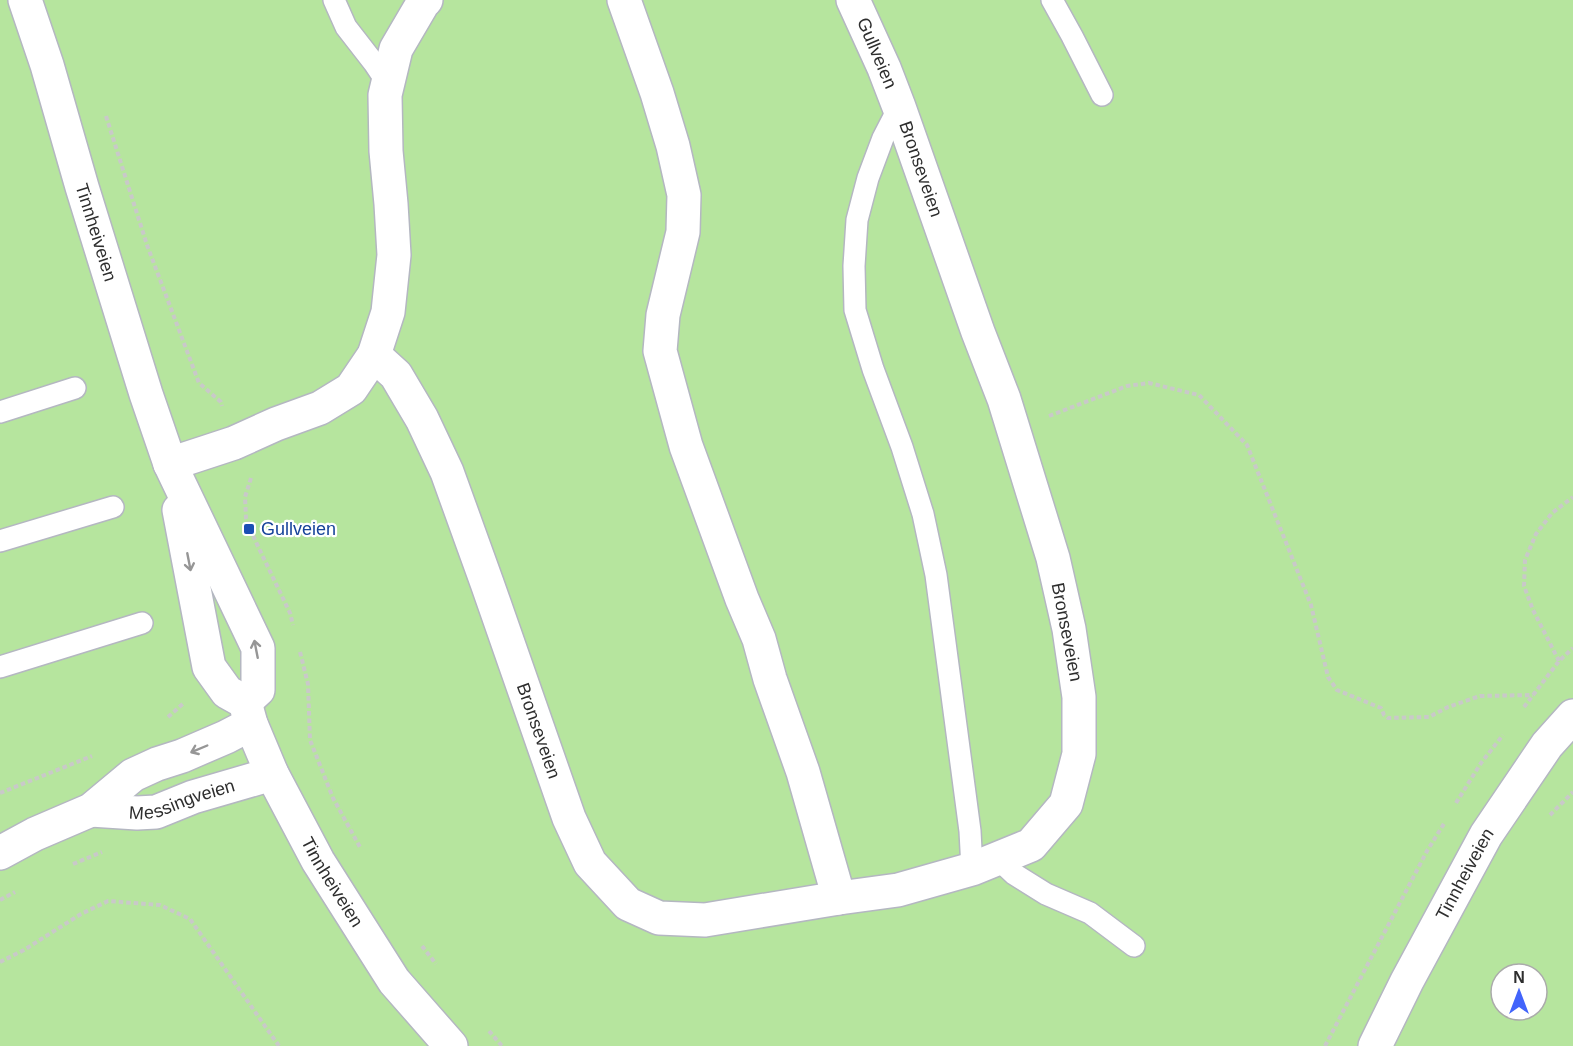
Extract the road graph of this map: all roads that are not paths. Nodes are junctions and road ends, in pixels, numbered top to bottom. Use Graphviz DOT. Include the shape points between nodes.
graph roads {
  1 [pos="25,0"];
  2 [pos="334,0"];
  3 [pos="426,0"];
  4 [pos="624,0"];
  5 [pos="853,0"];
  6 [pos="1052,0"];
  7 [pos="388,84"];
  8 [pos="1102,95"];
  9 [pos="899,107"];
  10 [pos="375,355"];
  11 [pos="75,388"];
  12 [pos="0,412"];
  13 [pos="170,464"];
  14 [pos="113,507"];
  15 [pos="0,541"];
  16 [pos="142,623"];
  17 [pos="0,667"];
  18 [pos="248,713"];
  19 [pos="1573,716"];
  20 [pos="272,774"];
  21 [pos="91,810"];
  22 [pos="0,854"];
  23 [pos="985,864"];
  24 [pos="838,898"];
  25 [pos="1134,946"];
  26 [pos="451,1046"];
  27 [pos="1375,1046"];
  1 -- 13 [label="street, Tinnheiveien"];
  2 -- 7 [label="lane" via="346,27"];
  3 -- 7 [label="street" via="396,49"];
  4 -- 24 [label="street" via="674,146 684,195 683,232 663,315 660,351 686,446 759,639 803,772"];
  5 -- 9 [label="street, Gullveien"];
  6 -- 8 [label="lane"];
  7 -- 10 [label="street" via="386,151 394,255 388,312"];
  9 -- 23 [label="lane, Bronseveien" via="868,178 857,220 855,310 923,514 936,575 970,831"];
  9 -- 23 [label="street, Bronseveien" via="1004,399 1053,558 1079,697 1079,754 1066,804 1031,845"];
  10 -- 13 [label="street" via="351,389 320,408"];
  10 -- 24 [label="street, Bronseveien" via="396,375 447,472 568,818 590,863 628,904 659,918 705,920"];
  11 -- 12 [label="lane"];
  13 -- 18 [label="street, Tinnheiveien, one-way" via="209,667"];
  18 -- 13 [label="street, Tinnheiveien, one-way" via="258,690 258,648"];
  14 -- 15 [label="lane"];
  16 -- 17 [label="lane"];
  18 -- 20 [label="street, Tinnheiveien"];
  18 -- 21 [label="street, Messingveien, one-way" via="226,737 133,775"];
  19 -- 27 [label="street, Tinnheiveien" via="1548,745 1486,835"];
  20 -- 21 [label="street, Messingveien" via="156,812"];
  20 -- 26 [label="street, Tinnheiveien" via="318,861 394,981"];
  21 -- 22 [label="street, Messingveien"];
  23 -- 24 [label="street, Bronseveien" via="898,890"];
  23 -- 25 [label="lane" via="1014,874 1046,894 1090,913"];
}
